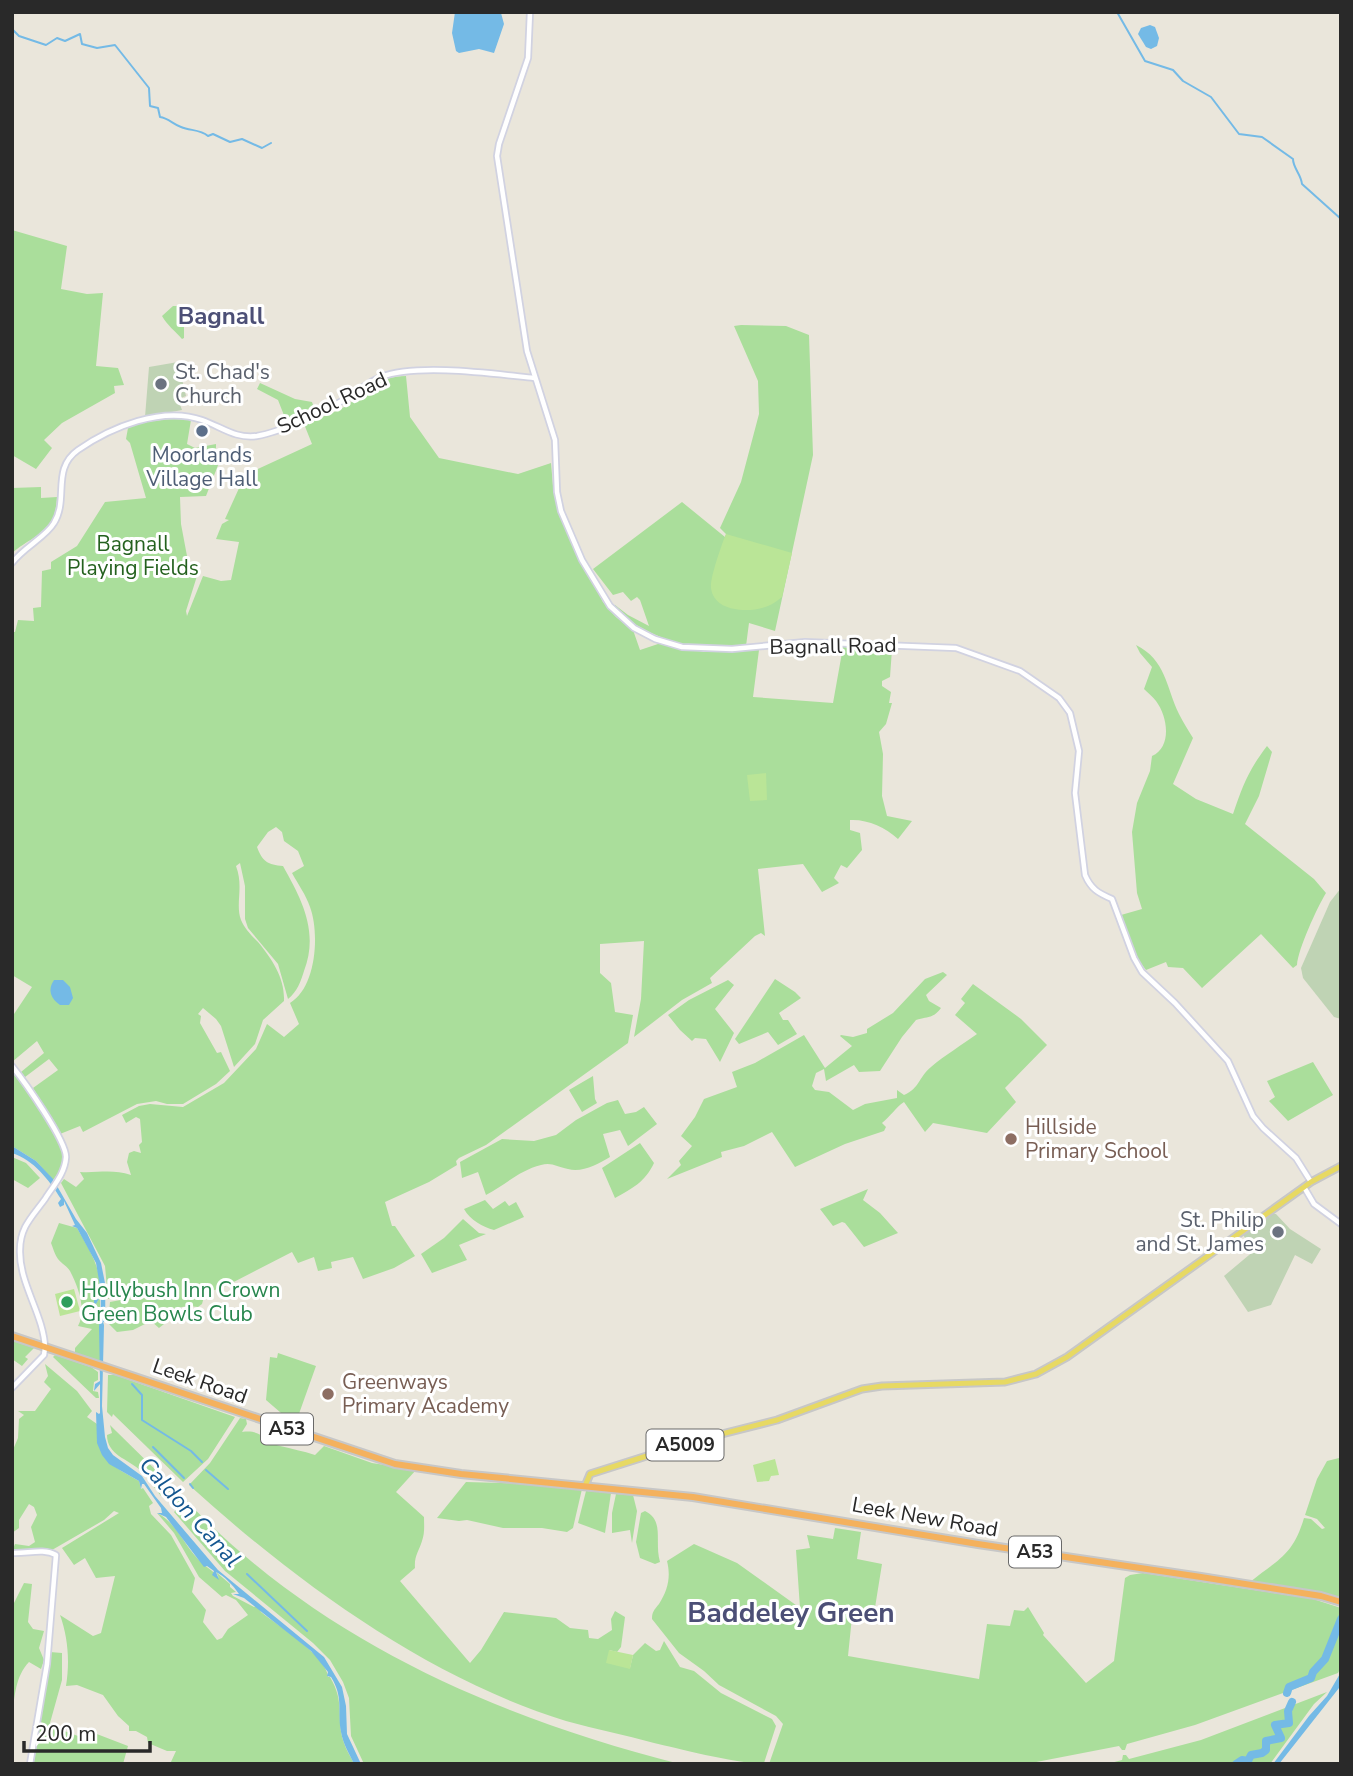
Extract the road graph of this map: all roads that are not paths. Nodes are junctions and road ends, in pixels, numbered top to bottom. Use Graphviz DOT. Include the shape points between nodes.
graph roads {
  1 [pos="530,12"];
  2 [pos="534,378"];
  3 [pos="12,563"];
  4 [pos="12,1066"];
  5 [pos="1341,1166"];
  6 [pos="1311,1182"];
  7 [pos="1304,1187"];
  8 [pos="1341,1224"];
  9 [pos="12,1336"];
  10 [pos="45,1348"];
  11 [pos="12,1388"];
  12 [pos="594,1473"];
  13 [pos="585,1486"];
  14 [pos="595,1487"];
  15 [pos="12,1553"];
  16 [pos="1341,1602"];
  17 [pos="30,1764"];
  1 -- 2 [label="street, Bagnall Road" via="528,58 497,156"];
  2 -- 3 [label="street, School Road" via="415,371 388,374 337,404 257,436 227,433 199,419 177,415 132,423 70,457 61,477 55,522"];
  2 -- 6 [label="street, Bagnall Road" via="555,440 561,511 582,560 610,607 634,628 670,644 704,650 805,642 956,648 1020,671 1065,704 1079,751 1075,793 1089,886 1112,899 1142,972 1228,1061 1253,1116 1296,1158"];
  4 -- 10 [label="street" via="37,1100 66,1158 57,1183 28,1219 20,1250"];
  5 -- 6 [label="main road, A5009"];
  6 -- 7 [label="main road, A5009"];
  7 -- 8 [label="street" via="1314,1203"];
  7 -- 12 [label="main road, A5009" via="1037,1374 1001,1382 862,1389 777,1420"];
  9 -- 10 [label="highway, Leek Road / A53"];
  10 -- 11 [label="street"];
  10 -- 13 [label="highway, Leek Road / A53" via="395,1464"];
  12 -- 13 [label="main road"];
  12 -- 14 [label="main road"];
  13 -- 14 [label="highway, Leek New Road / A53"];
  14 -- 16 [label="highway, Leek New Road / A53" via="693,1497"];
  15 -- 17 [label="street" via="56,1555 47,1664"];
}
